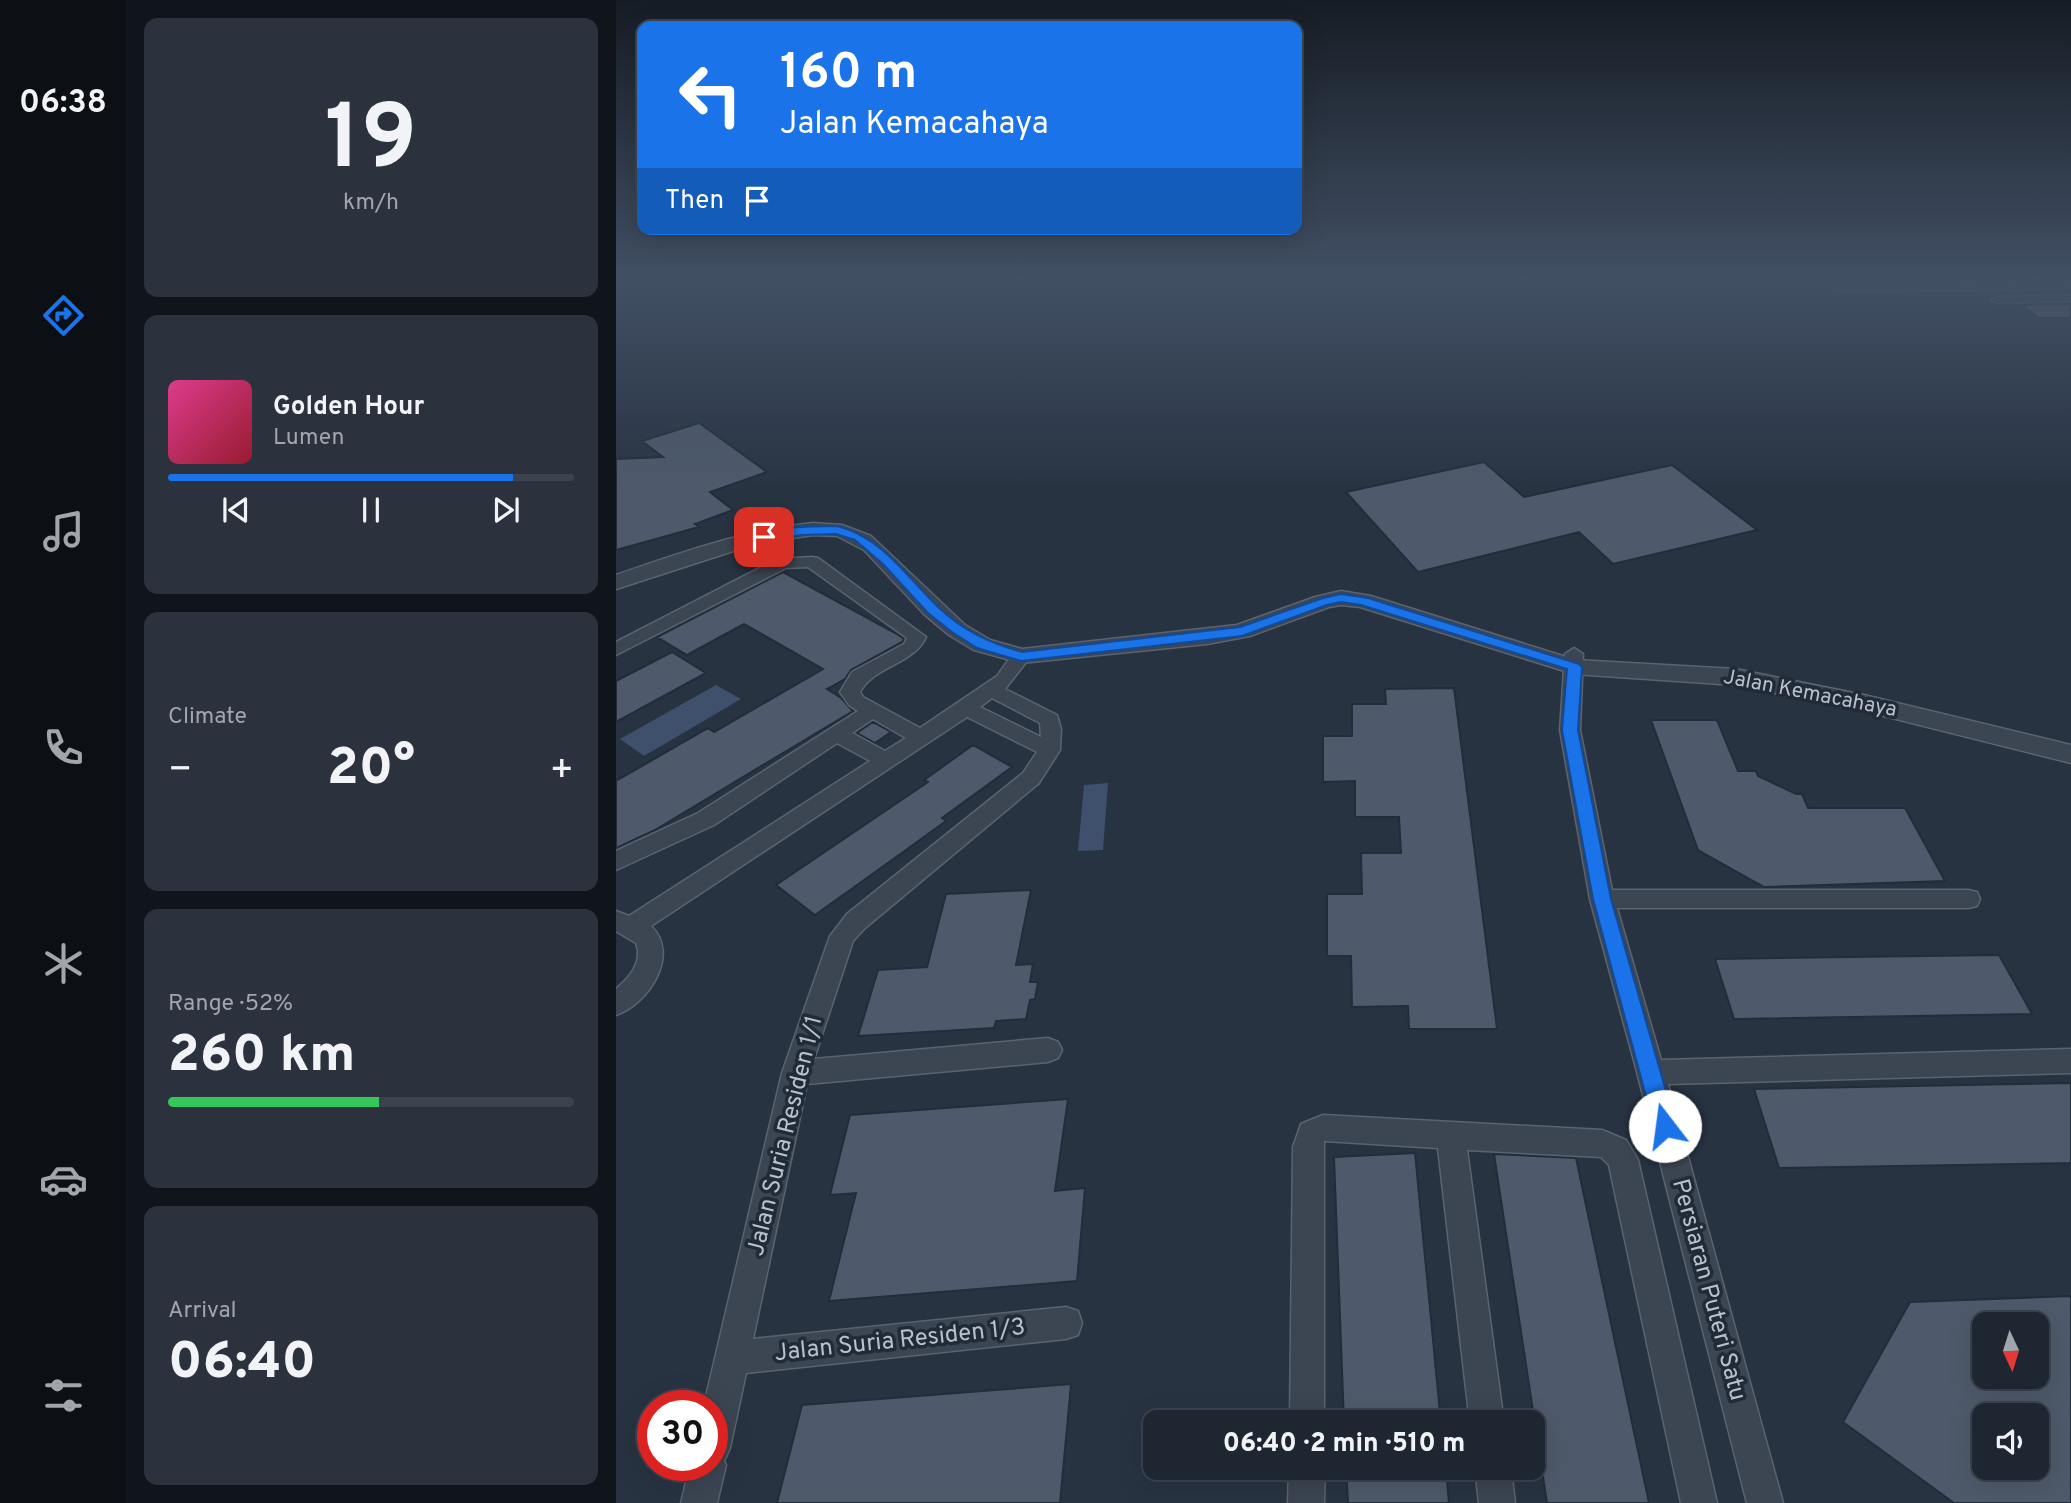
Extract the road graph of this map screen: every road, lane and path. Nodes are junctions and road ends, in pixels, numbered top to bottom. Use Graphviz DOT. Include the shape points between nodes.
graph roads {
  1 [pos="616,582"];
  2 [pos="616,649"];
  3 [pos="1021,656"];
  4 [pos="1574,660"];
  5 [pos="992,690"];
  6 [pos="966,708"];
  7 [pos="872,711"];
  8 [pos="837,734"];
  9 [pos="922,738"];
  10 [pos="2071,738"];
  11 [pos="1050,750"];
  12 [pos="2071,754"];
  13 [pos="887,761"];
  14 [pos="616,861"];
  15 [pos="1602,899"];
  16 [pos="1968,899"];
  17 [pos="625,923"];
  18 [pos="616,1004"];
  19 [pos="1048,1050"];
  20 [pos="2071,1061"];
  21 [pos="1651,1072"];
  22 [pos="796,1073"];
  23 [pos="1451,1136"];
  24 [pos="1066,1323"];
  25 [pos="733,1358"];
  26 [pos="726,1390"];
  27 [pos="1307,1410"];
  28 [pos="1485,1410"];
  29 [pos="1307,1480"];
  30 [pos="1494,1480"];
  31 [pos="704,1481"];
  32 [pos="699,1503"];
  33 [pos="1306,1503"];
  34 [pos="1497,1503"];
  35 [pos="1699,1503"];
  36 [pos="1765,1503"];
  1 -- 3 [label="street, Jalan Kemacahaya" via="750,540 837,530 871,546 957,629 982,645"];
  2 -- 7 [label="street" via="783,563 812,562 916,637 912,647 859,676 850,692"];
  3 -- 4 [label="street, Jalan Kemacahaya" via="1242,631 1341,598 1545,657"];
  3 -- 5 [label="street"];
  4 -- 10 [label="street, Jalan Kemacahaya" via="1764,665"];
  4 -- 12 [label="street, Jalan Kemacahaya" via="1735,677"];
  4 -- 15 [label="street, Persiaran Puteri Satu" via="1570,730"];
  5 -- 6 [label="street"];
  5 -- 11 [label="street" via="1049,720"];
  6 -- 9 [label="street"];
  6 -- 11 [label="street"];
  7 -- 8 [label="street"];
  7 -- 9 [label="street"];
  8 -- 13 [label="street"];
  8 -- 14 [label="street" via="706,819"];
  9 -- 13 [label="street"];
  11 -- 22 [label="street, Jalan Suria Residen 1/1" via="1031,778 842,936"];
  13 -- 17 [label="street"];
  15 -- 16 [label="street"];
  15 -- 21 [label="street, Persiaran Puteri Satu"];
  17 -- 18 [label="street" via="646,934 652,947 641,980"];
  19 -- 22 [label="street"];
  20 -- 21 [label="street"];
  21 -- 36 [label="street, Persiaran Puteri Satu"];
  22 -- 25 [label="street, Jalan Suria Residen 1/1"];
  23 -- 27 [label="street" via="1322,1128 1311,1133"];
  23 -- 28 [label="street"];
  23 -- 35 [label="street" via="1602,1144 1616,1150 1623,1160"];
  24 -- 25 [label="street, Jalan Suria Residen 1/3"];
  25 -- 26 [label="street, Jalan Suria Residen 1/1"];
  29 -- 33 [label="street"];
  30 -- 34 [label="street"];
  31 -- 32 [label="street"];
}
